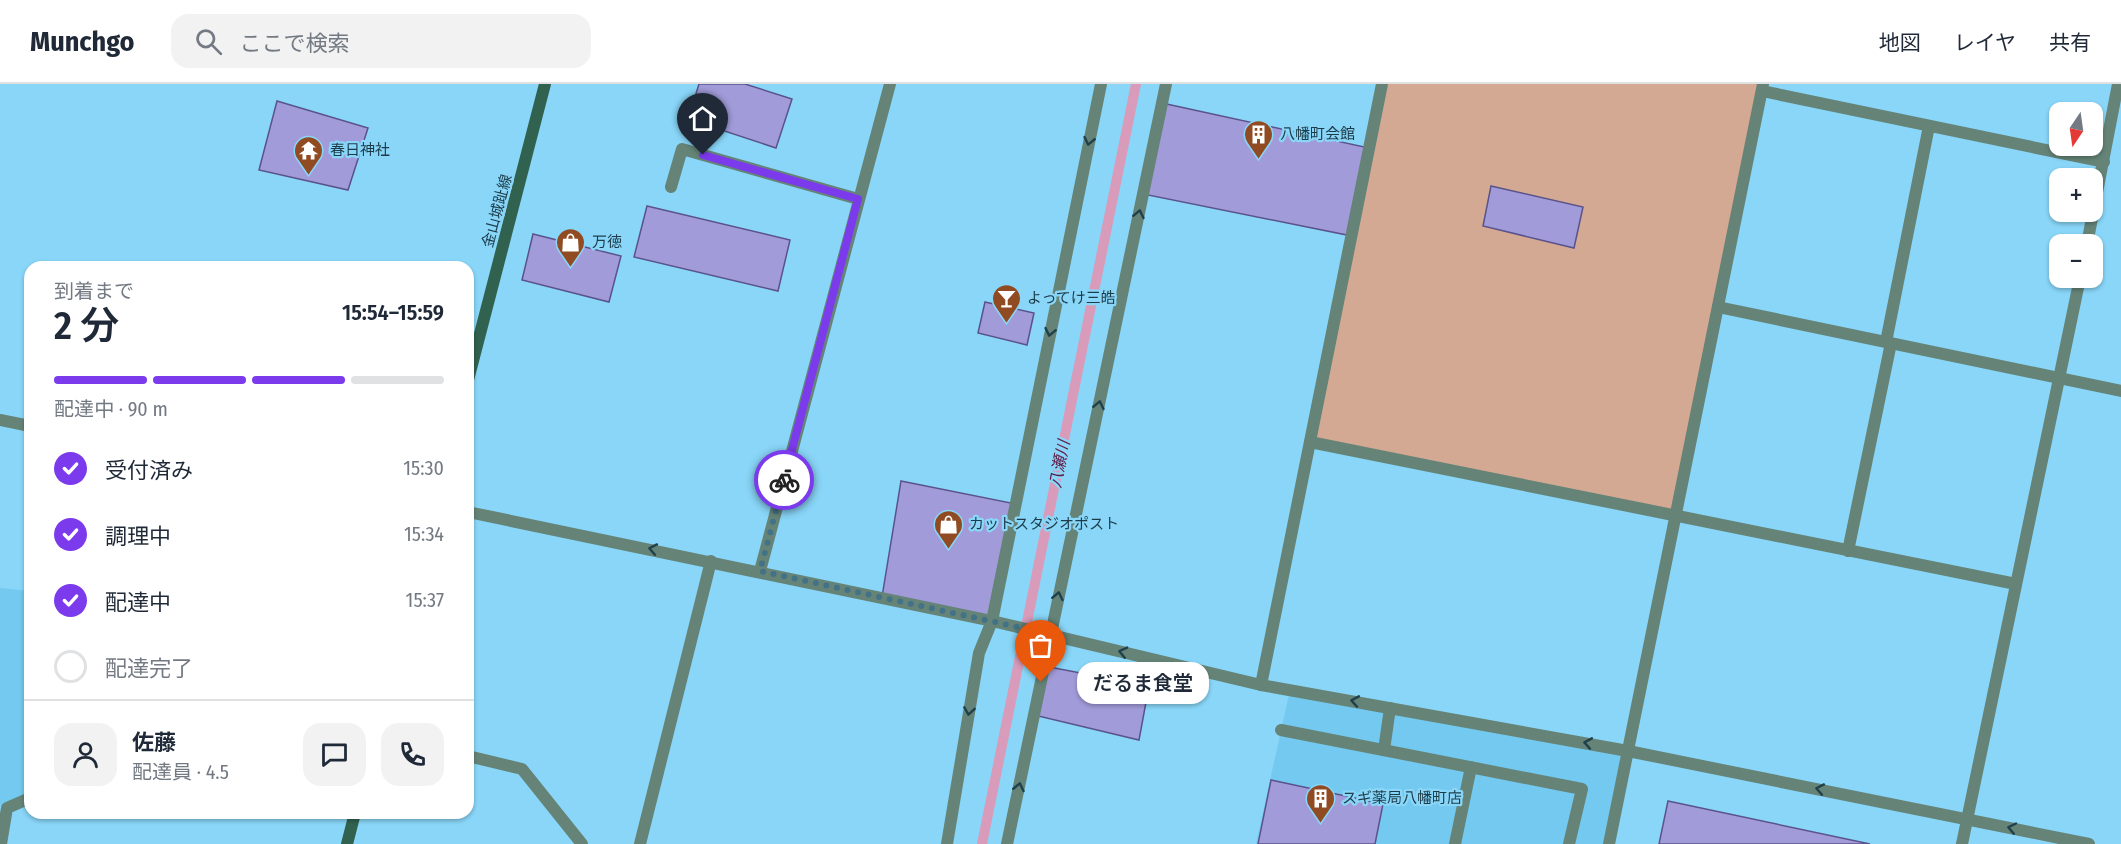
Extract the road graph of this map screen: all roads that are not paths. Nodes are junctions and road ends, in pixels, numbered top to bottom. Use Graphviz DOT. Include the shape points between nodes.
graph roads {
  1 [pos="545,84"];
  2 [pos="890,84"];
  3 [pos="1101,84"];
  4 [pos="1166,84"];
  5 [pos="1383,84"];
  6 [pos="2118,84"];
  7 [pos="1763,88"];
  8 [pos="1929,126"];
  9 [pos="2104,162"];
  10 [pos="671,187"];
  11 [pos="858,199"];
  12 [pos="2089,234"];
  13 [pos="2078,288"];
  14 [pos="1718,307"];
  15 [pos="1888,343"];
  16 [pos="474,357"];
  17 [pos="2059,378"];
  18 [pos="2121,391"];
  19 [pos="0,420"];
  20 [pos="24,425"];
  21 [pos="1310,442"];
  22 [pos="474,513"];
  23 [pos="1676,516"];
  24 [pos="1848,550"];
  25 [pos="711,561"];
  26 [pos="760,571"];
  27 [pos="2016,584"];
  28 [pos="992,621"];
  29 [pos="1050,634"];
  30 [pos="1261,685"];
  31 [pos="1390,708"];
  32 [pos="1281,730"];
  33 [pos="1384,750"];
  34 [pos="1628,751"];
  35 [pos="474,757"];
  36 [pos="1471,767"];
  37 [pos="24,801"];
  38 [pos="1966,818"];
  39 [pos="353,819"];
  40 [pos="1,844"];
  41 [pos="347,844"];
  42 [pos="582,844"];
  43 [pos="640,844"];
  44 [pos="947,844"];
  45 [pos="1007,844"];
  46 [pos="1455,844"];
  47 [pos="1569,844"];
  48 [pos="1608,844"];
  49 [pos="1962,844"];
  50 [pos="2089,844"];
  1 -- 16 [label="main road, 金山城趾線"];
  2 -- 11 [label="street"];
  3 -- 28 [label="street, one-way"];
  29 -- 4 [label="street, one-way"];
  5 -- 21 [label="street"];
  6 -- 9 [label="street"];
  7 -- 8 [label="street"];
  7 -- 14 [label="street"];
  8 -- 9 [label="street"];
  8 -- 15 [label="street"];
  9 -- 12 [label="street"];
  10 -- 11 [label="street" via="682,149"];
  11 -- 26 [label="street"];
  13 -- 17 [label="street"];
  14 -- 15 [label="street"];
  14 -- 23 [label="street"];
  15 -- 17 [label="street"];
  15 -- 24 [label="street"];
  17 -- 18 [label="street"];
  17 -- 27 [label="street"];
  19 -- 20 [label="street"];
  21 -- 23 [label="street"];
  21 -- 30 [label="street"];
  25 -- 22 [label="street, one-way"];
  23 -- 24 [label="street"];
  23 -- 34 [label="street"];
  24 -- 27 [label="street"];
  25 -- 26 [label="street"];
  25 -- 43 [label="street"];
  26 -- 28 [label="street"];
  27 -- 38 [label="street"];
  28 -- 29 [label="street"];
  28 -- 44 [label="street, one-way" via="979,653"];
  30 -- 29 [label="street, one-way"];
  45 -- 29 [label="street, one-way"];
  31 -- 30 [label="street, one-way"];
  31 -- 33 [label="street"];
  34 -- 31 [label="street, one-way"];
  32 -- 33 [label="street"];
  33 -- 36 [label="street"];
  38 -- 34 [label="street, one-way"];
  34 -- 48 [label="street"];
  35 -- 42 [label="street" via="522,769"];
  36 -- 46 [label="street"];
  36 -- 47 [label="street" via="1582,789"];
  37 -- 40 [label="street" via="7,808"];
  38 -- 49 [label="street"];
  50 -- 38 [label="street, one-way"];
  39 -- 41 [label="main road"];
}
